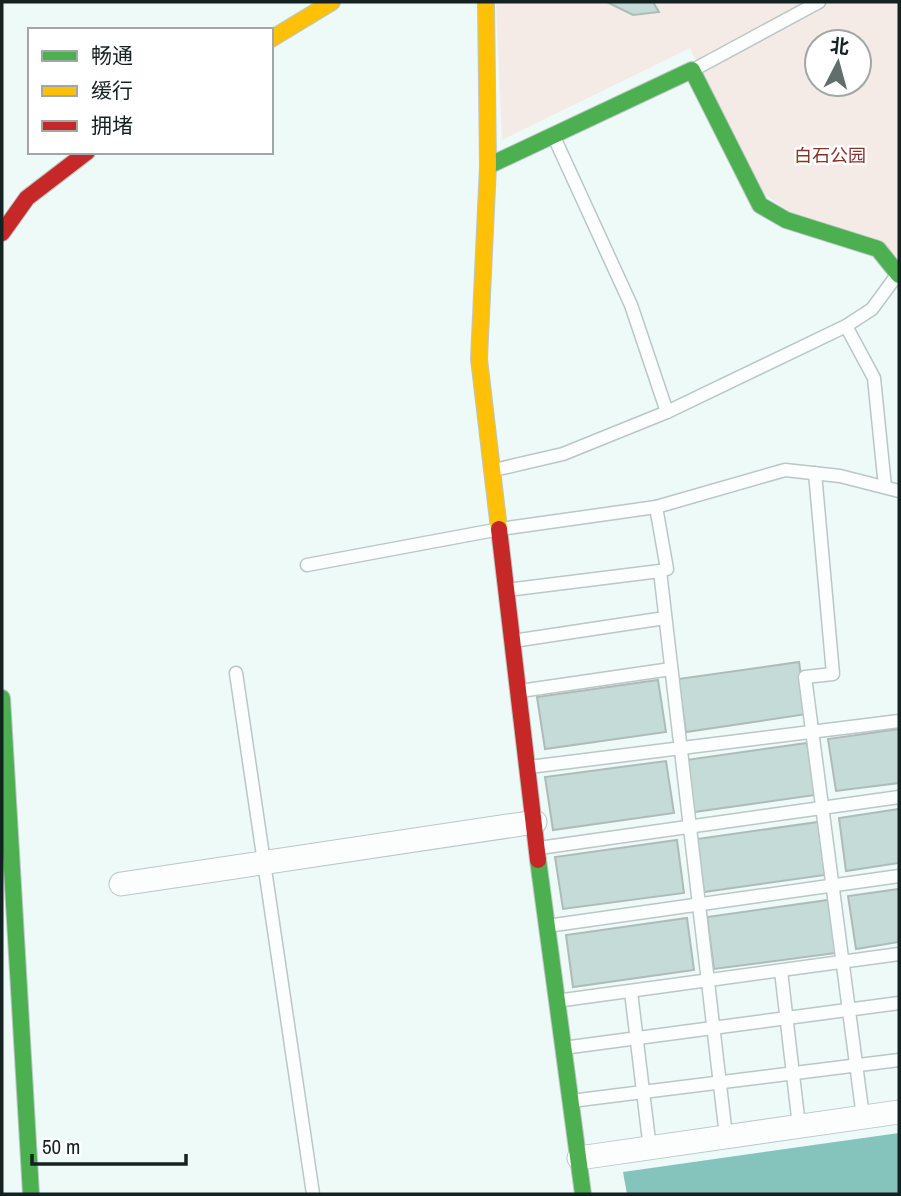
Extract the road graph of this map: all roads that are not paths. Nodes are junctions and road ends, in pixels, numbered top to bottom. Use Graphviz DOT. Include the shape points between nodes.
graph roads {
  1 [pos="332,2"];
  2 [pos="486,2"];
  3 [pos="819,2"];
  4 [pos="273,38"];
  5 [pos="692,70"];
  6 [pos="554,137"];
  7 [pos="84,154"];
  8 [pos="488,166"];
  9 [pos="2,233"];
  10 [pos="899,274"];
  11 [pos="846,326"];
  12 [pos="667,412"];
  13 [pos="492,470"];
  14 [pos="815,473"];
  15 [pos="885,487"];
  16 [pos="899,491"];
  17 [pos="656,508"];
  18 [pos="500,529"];
  19 [pos="307,565"];
  20 [pos="660,571"];
  21 [pos="507,590"];
  22 [pos="665,618"];
  23 [pos="513,641"];
  24 [pos="671,669"];
  25 [pos="236,673"];
  26 [pos="519,691"];
  27 [pos="2,698"];
  28 [pos="899,721"];
  29 [pos="813,732"];
  30 [pos="679,749"];
  31 [pos="528,767"];
  32 [pos="899,797"];
  33 [pos="824,807"];
  34 [pos="535,821"];
  35 [pos="688,827"];
  36 [pos="538,848"];
  37 [pos="263,863"];
  38 [pos="899,876"];
  39 [pos="121,884"];
  40 [pos="835,885"];
  41 [pos="697,905"];
  42 [pos="547,926"];
  43 [pos="899,954"];
  44 [pos="845,961"];
  45 [pos="781,971"];
  46 [pos="706,980"];
  47 [pos="631,992"];
  48 [pos="555,1001"];
  49 [pos="899,1003"];
  50 [pos="851,1010"];
  51 [pos="786,1018"];
  52 [pos="712,1028"];
  53 [pos="637,1038"];
  54 [pos="562,1048"];
  55 [pos="899,1060"];
  56 [pos="858,1066"];
  57 [pos="793,1074"];
  58 [pos="719,1083"];
  59 [pos="643,1092"];
  60 [pos="571,1101"];
  61 [pos="899,1112"];
  62 [pos="863,1117"];
  63 [pos="799,1126"];
  64 [pos="726,1136"];
  65 [pos="650,1149"];
  66 [pos="579,1158"];
  67 [pos="31,1194"];
  68 [pos="313,1194"];
  69 [pos="583,1194"];
  1 -- 4 [label="street"];
  2 -- 8 [label="street"];
  3 -- 5 [label="lane"];
  5 -- 6 [label="street"];
  5 -- 10 [label="street" via="760,205 786,220 878,249"];
  6 -- 8 [label="street"];
  6 -- 12 [label="lane" via="631,306"];
  7 -- 9 [label="street" via="52,175 8,219"];
  8 -- 13 [label="street" via="479,359"];
  10 -- 11 [label="lane" via="872,309"];
  11 -- 12 [label="lane"];
  11 -- 15 [label="lane" via="874,378"];
  12 -- 13 [label="lane" via="563,454"];
  13 -- 18 [label="street"];
  14 -- 15 [label="lane"];
  14 -- 17 [label="lane" via="785,470"];
  14 -- 29 [label="lane" via="833,674 806,677"];
  15 -- 16 [label="lane"];
  17 -- 18 [label="lane"];
  17 -- 20 [label="lane" via="667,569"];
  18 -- 19 [label="lane"];
  18 -- 21 [label="street"];
  20 -- 21 [label="lane"];
  20 -- 22 [label="lane"];
  21 -- 23 [label="street"];
  22 -- 23 [label="lane"];
  22 -- 24 [label="lane"];
  23 -- 26 [label="street"];
  24 -- 26 [label="lane"];
  24 -- 30 [label="lane"];
  25 -- 37 [label="lane"];
  26 -- 31 [label="street"];
  27 -- 67 [label="street"];
  28 -- 29 [label="lane"];
  29 -- 30 [label="lane"];
  29 -- 33 [label="lane"];
  30 -- 31 [label="lane"];
  30 -- 35 [label="lane"];
  31 -- 34 [label="street"];
  32 -- 33 [label="lane"];
  33 -- 35 [label="lane"];
  33 -- 40 [label="lane"];
  34 -- 36 [label="street"];
  34 -- 37 [label="street"];
  35 -- 36 [label="lane"];
  35 -- 41 [label="lane"];
  36 -- 42 [label="street"];
  37 -- 39 [label="street"];
  37 -- 68 [label="lane"];
  38 -- 40 [label="lane"];
  40 -- 41 [label="lane"];
  40 -- 44 [label="lane"];
  41 -- 42 [label="lane"];
  41 -- 46 [label="lane"];
  42 -- 48 [label="street"];
  43 -- 44 [label="lane"];
  44 -- 45 [label="lane"];
  44 -- 50 [label="lane"];
  45 -- 46 [label="lane"];
  45 -- 51 [label="lane"];
  46 -- 47 [label="lane"];
  46 -- 52 [label="lane"];
  47 -- 48 [label="lane"];
  47 -- 53 [label="lane"];
  48 -- 54 [label="street"];
  49 -- 50 [label="lane"];
  50 -- 51 [label="lane"];
  50 -- 56 [label="lane"];
  51 -- 52 [label="lane"];
  51 -- 57 [label="lane"];
  52 -- 53 [label="lane"];
  52 -- 58 [label="lane"];
  53 -- 54 [label="lane"];
  53 -- 59 [label="lane"];
  54 -- 60 [label="street"];
  55 -- 56 [label="lane"];
  56 -- 57 [label="lane"];
  56 -- 62 [label="lane"];
  57 -- 58 [label="lane"];
  57 -- 63 [label="lane"];
  58 -- 59 [label="lane"];
  58 -- 64 [label="lane"];
  59 -- 60 [label="lane"];
  59 -- 65 [label="lane"];
  60 -- 66 [label="street"];
  61 -- 62 [label="street"];
  62 -- 63 [label="street"];
  63 -- 64 [label="street"];
  64 -- 65 [label="street"];
  65 -- 66 [label="street"];
  66 -- 69 [label="street"];
}
